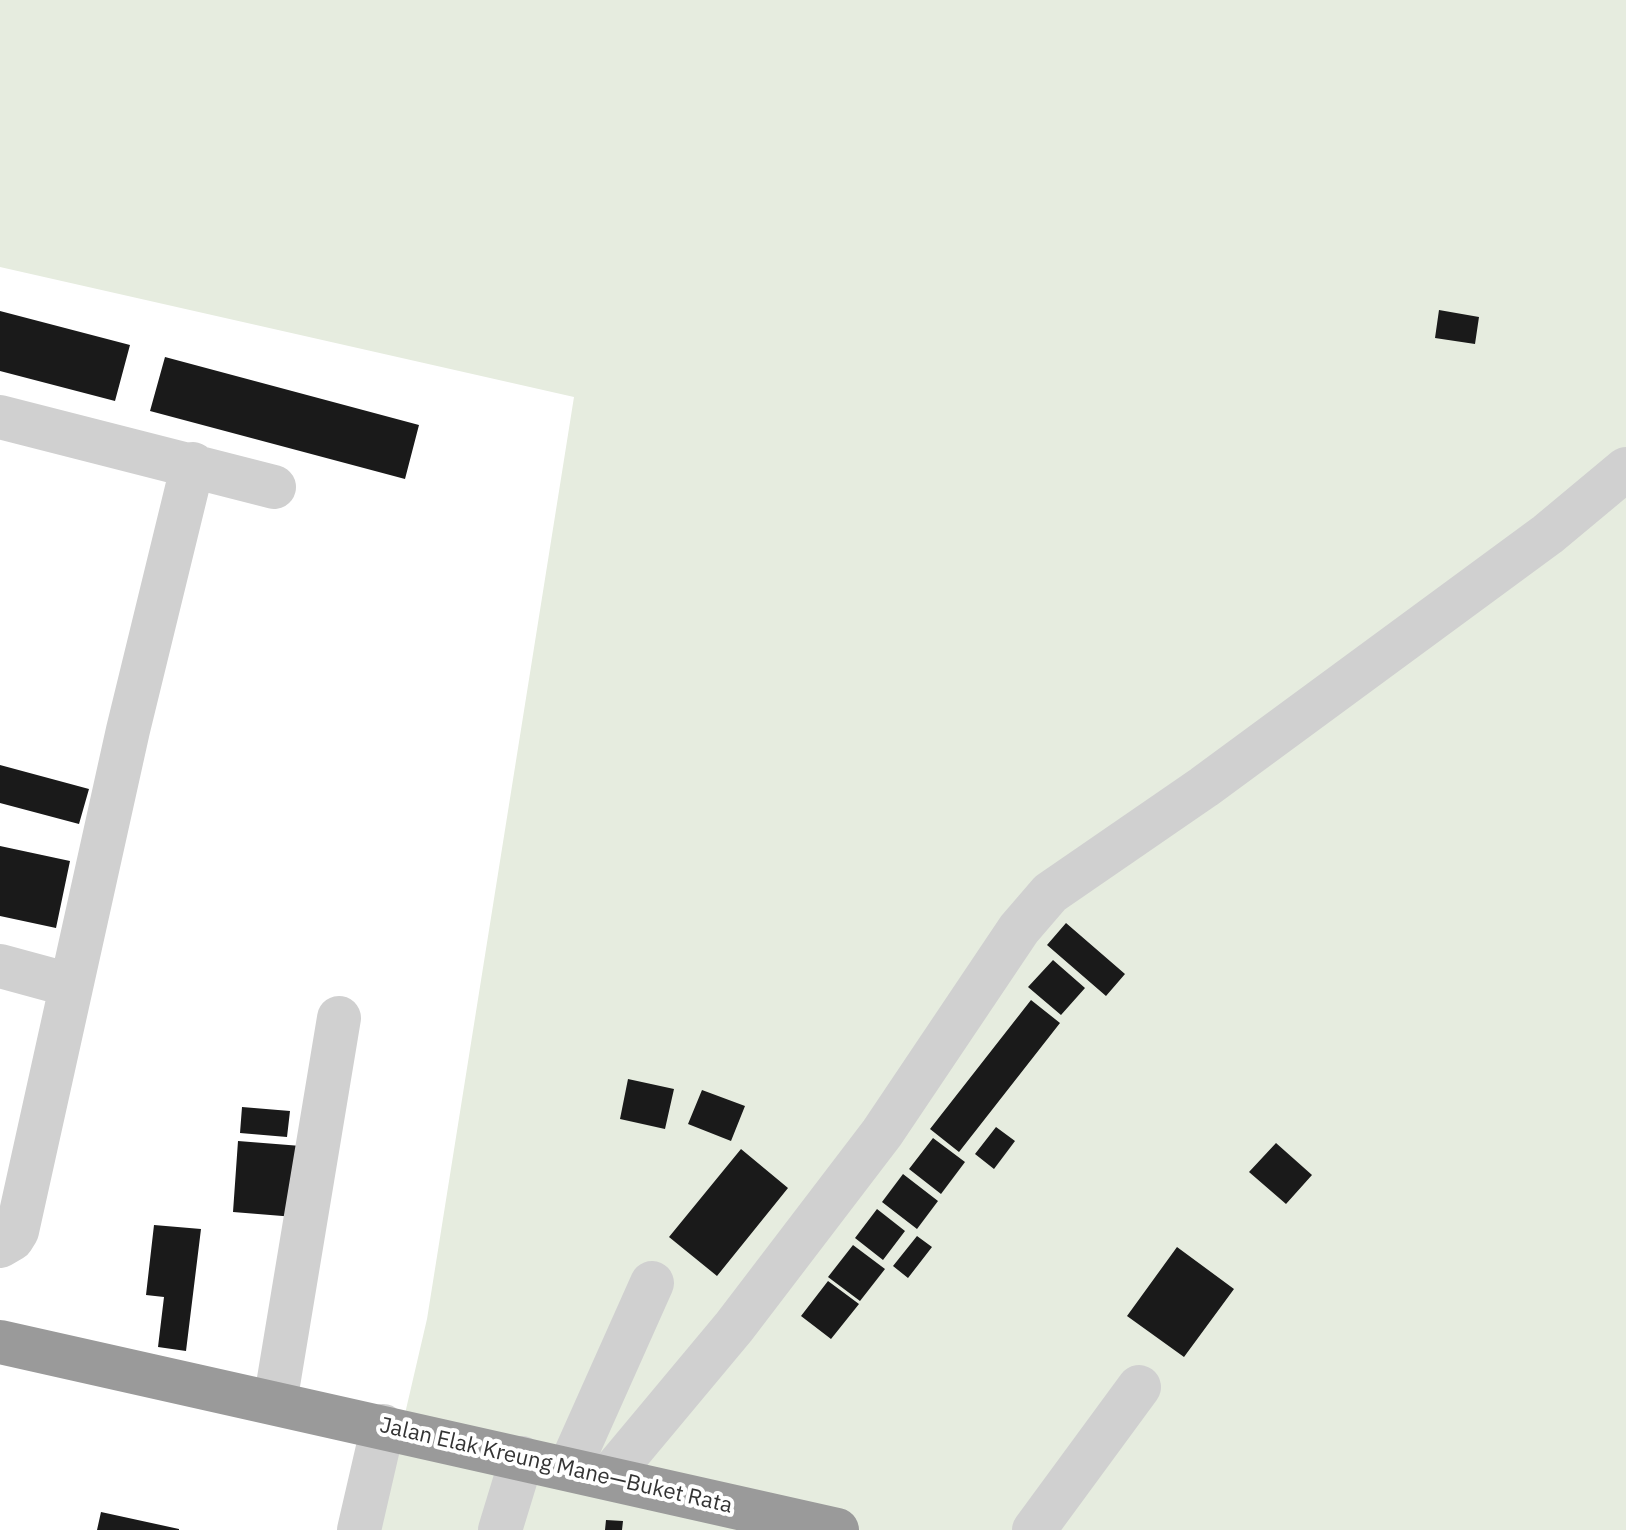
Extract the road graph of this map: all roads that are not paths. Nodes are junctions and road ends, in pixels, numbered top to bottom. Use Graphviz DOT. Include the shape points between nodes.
graph roads {
  1 [pos="0,417"];
  2 [pos="193,464"];
  3 [pos="1626,469"];
  4 [pos="274,487"];
  5 [pos="0,966"];
  6 [pos="70,985"];
  7 [pos="339,1018"];
  8 [pos="0,1246"];
  9 [pos="652,1283"];
  10 [pos="0,1342"];
  11 [pos="1139,1387"];
  12 [pos="275,1403"];
  13 [pos="383,1426"];
  14 [pos="522,1458"];
  15 [pos="588,1474"];
  16 [pos="359,1530"];
  17 [pos="500,1530"];
  18 [pos="837,1530"];
  19 [pos="1034,1530"];
  1 -- 2 [label="street"];
  2 -- 4 [label="street"];
  2 -- 6 [label="street"];
  3 -- 15 [label="street" via="1548,534 1050,893 1019,929 882,1133 734,1327"];
  5 -- 6 [label="street"];
  6 -- 8 [label="street" via="17,1231"];
  7 -- 12 [label="street"];
  9 -- 15 [label="street"];
  10 -- 12 [label="highway, Jalan Elak Kreung Mane—Buket Rata"];
  11 -- 19 [label="street"];
  12 -- 13 [label="highway, Jalan Elak Kreung Mane—Buket Rata"];
  13 -- 14 [label="highway, Jalan Elak Kreung Mane—Buket Rata"];
  13 -- 16 [label="street"];
  14 -- 15 [label="highway, Jalan Elak Kreung Mane—Buket Rata"];
  14 -- 17 [label="street"];
  15 -- 18 [label="highway, Jalan Elak Kreung Mane—Buket Rata"];
}
